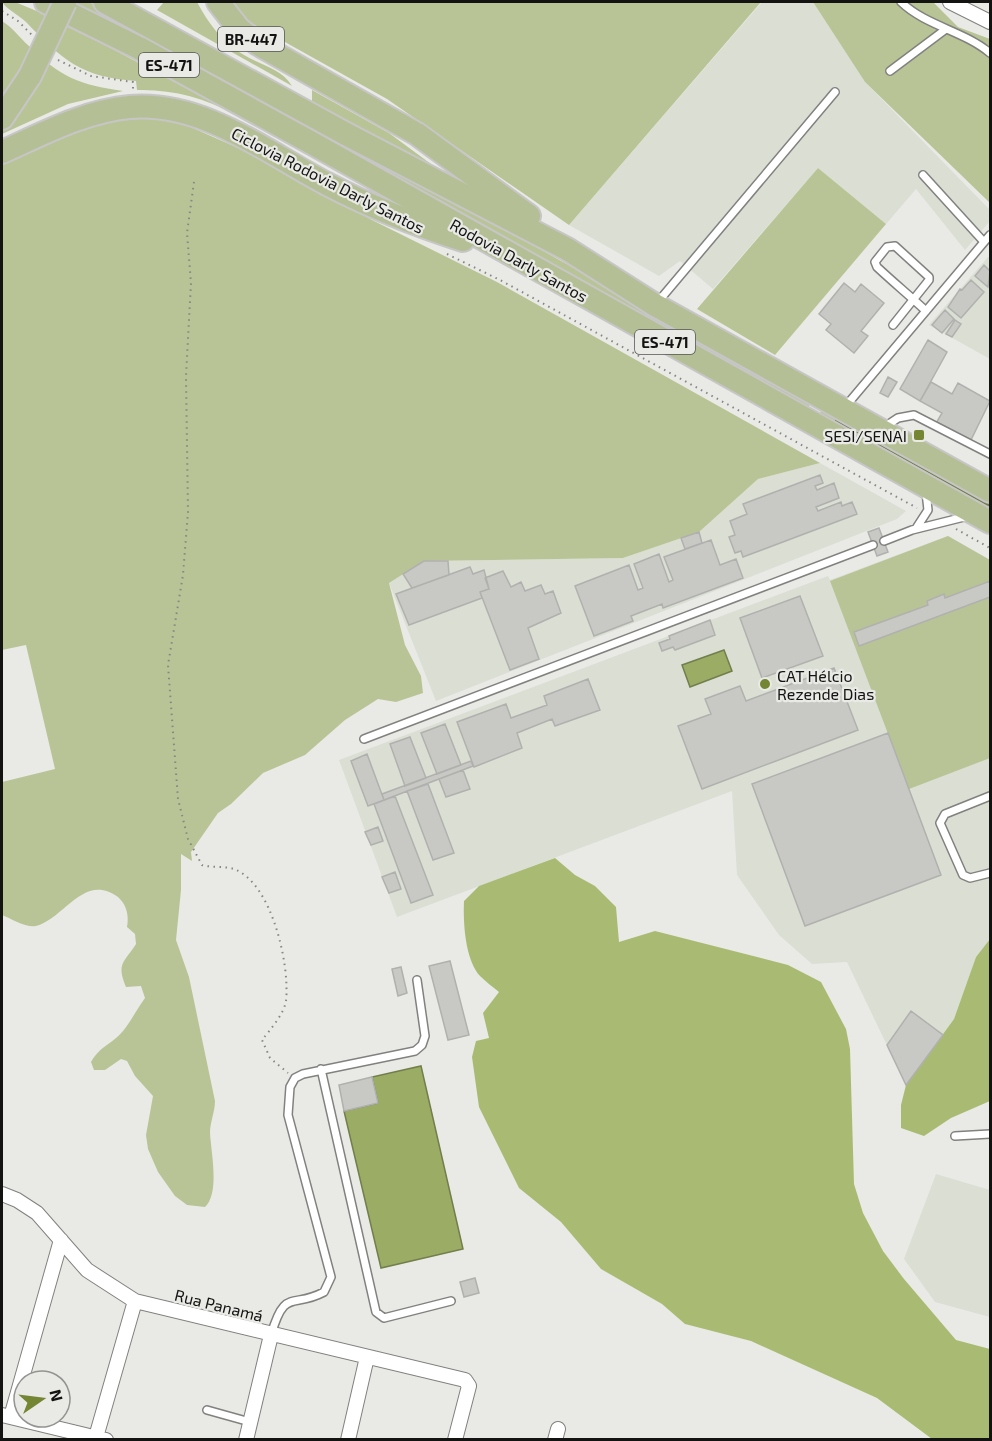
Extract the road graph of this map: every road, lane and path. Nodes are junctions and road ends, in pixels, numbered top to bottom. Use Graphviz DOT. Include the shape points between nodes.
graph roads {
  1 [pos="46,2"];
  2 [pos="65,2"];
  3 [pos="105,2"];
  4 [pos="218,2"];
  5 [pos="901,2"];
  6 [pos="950,2"];
  7 [pos="2,11"];
  8 [pos="990,22"];
  9 [pos="946,29"];
  10 [pos="32,36"];
  11 [pos="990,53"];
  12 [pos="57,60"];
  13 [pos="890,72"];
  14 [pos="835,92"];
  15 [pos="133,106"];
  16 [pos="2,118"];
  17 [pos="2,152"];
  18 [pos="923,175"];
  19 [pos="194,182"];
  20 [pos="988,239"];
  21 [pos="567,249"];
  22 [pos="447,254"];
  23 [pos="507,254"];
  24 [pos="914,300"];
  25 [pos="655,305"];
  26 [pos="926,311"];
  27 [pos="893,325"];
  28 [pos="815,409"];
  29 [pos="843,409"];
  30 [pos="881,430"];
  31 [pos="990,454"];
  32 [pos="918,482"];
  33 [pos="990,491"];
  34 [pos="927,513"];
  35 [pos="983,518"];
  36 [pos="944,522"];
  37 [pos="912,530"];
  38 [pos="884,541"];
  39 [pos="873,545"];
  40 [pos="990,548"];
  41 [pos="364,739"];
  42 [pos="990,796"];
  43 [pos="990,873"];
  44 [pos="417,980"];
  45 [pos="321,1069"];
  46 [pos="295,1078"];
  47 [pos="990,1134"];
  48 [pos="955,1136"];
  49 [pos="2,1194"];
  50 [pos="61,1240"];
  51 [pos="135,1301"];
  52 [pos="451,1301"];
  53 [pos="271,1335"];
  54 [pos="367,1357"];
  55 [pos="207,1410"];
  56 [pos="6,1416"];
  57 [pos="250,1422"];
  58 [pos="990,1434"];
  59 [pos="101,1438"];
  60 [pos="246,1440"];
  61 [pos="348,1440"];
  62 [pos="455,1440"];
  63 [pos="987,1440"];
  1 -- 23 [label="main road, Rodovia Darly Santos / ES-471" via="172,66"];
  2 -- 16 [label="main road, bridge" via="30,76"];
  3 -- 21 [label="main road, Rodovia Darly Santos / ES-471"];
  4 -- 21 [label="main road, BR-447" via="244,33 417,134 522,210"];
  5 -- 9 [label="lane"];
  6 -- 8 [label="street"];
  7 -- 10 [label="path"];
  9 -- 11 [label="lane" via="971,38"];
  9 -- 13 [label="lane"];
  12 -- 15 [label="path" via="91,76 133,82"];
  14 -- 25 [label="lane"];
  15 -- 17 [label="main road" via="87,115"];
  15 -- 23 [label="main road" via="201,116 370,205"];
  18 -- 20 [label="lane"];
  19 -- 46 [label="path" via="187,233 191,283 186,376 188,512 183,575 168,665 178,799 188,839 202,865 233,868 263,892 283,958 286,1003 262,1040 270,1058"];
  20 -- 26 [label="lane"];
  21 -- 25 [label="main road, Rodovia Darly Santos / ES-471"];
  22 -- 34 [label="path"];
  23 -- 28 [label="main road, Rodovia Darly Santos / ES-471"];
  24 -- 24 [label="lane" via="929,280 928,274 894,246 887,246 875,262 877,267"];
  24 -- 26 [label="lane"];
  24 -- 27 [label="lane"];
  25 -- 28 [label="main road, Rodovia Darly Santos / ES-471"];
  26 -- 29 [label="lane"];
  28 -- 29 [label="main road, Rodovia Darly Santos / ES-471"];
  28 -- 32 [label="main road, Rodovia Darly Santos / ES-471"];
  29 -- 30 [label="main road, Rodovia Darly Santos / ES-471"];
  30 -- 31 [label="lane" via="898,418 914,415"];
  30 -- 33 [label="main road, Rodovia Darly Santos / ES-471"];
  32 -- 34 [label="lane" via="928,497"];
  32 -- 35 [label="main road, Rodovia Darly Santos / ES-471"];
  34 -- 37 [label="lane"];
  35 -- 36 [label="lane"];
  36 -- 37 [label="lane"];
  36 -- 40 [label="path"];
  37 -- 38 [label="lane"];
  39 -- 41 [label="lane"];
  42 -- 43 [label="lane" via="945,814 940,823 963,875 970,878"];
  44 -- 45 [label="lane" via="425,1036 422,1045 415,1051"];
  45 -- 46 [label="lane"];
  45 -- 52 [label="lane" via="376,1312 384,1318"];
  46 -- 53 [label="lane" via="288,1098 288,1115 331,1277 328,1288 320,1294 289,1301 282,1307"];
  47 -- 48 [label="lane"];
  49 -- 50 [label="street, Rua Panamá" via="36,1213"];
  50 -- 51 [label="street, Rua Panamá" via="87,1270"];
  50 -- 56 [label="street"];
  51 -- 53 [label="street, Rua Panamá"];
  51 -- 59 [label="street"];
  53 -- 54 [label="street, Rua Panamá"];
  53 -- 57 [label="street"];
  54 -- 61 [label="street"];
  54 -- 62 [label="street, Rua Panamá" via="465,1380 469,1386"];
  55 -- 57 [label="lane"];
  56 -- 59 [label="street"];
  57 -- 60 [label="street"];
  58 -- 63 [label="path"];
}
